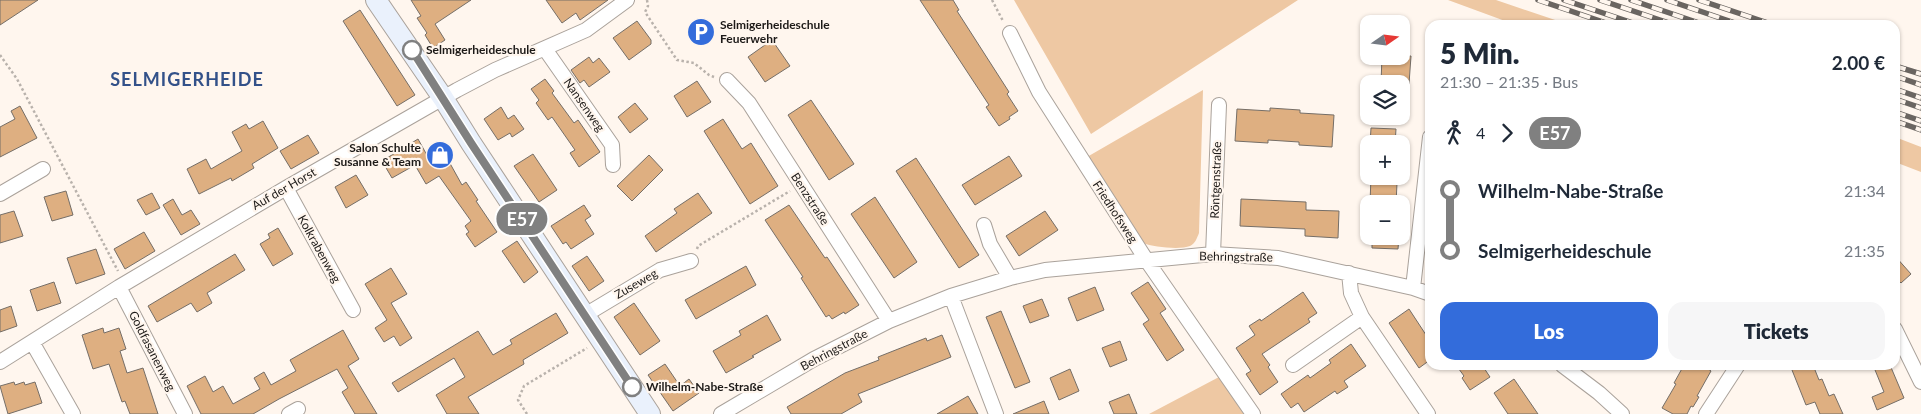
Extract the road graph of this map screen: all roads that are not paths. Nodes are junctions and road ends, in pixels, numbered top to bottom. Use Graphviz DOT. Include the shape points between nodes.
graph roads {
  1 [pos="376,0"];
  2 [pos="627,0"];
  3 [pos="1010,33"];
  4 [pos="545,49"];
  5 [pos="728,80"];
  6 [pos="443,98"];
  7 [pos="1219,105"];
  8 [pos="613,165"];
  9 [pos="43,169"];
  10 [pos="1425,184"];
  11 [pos="286,188"];
  12 [pos="0,194"];
  13 [pos="984,225"];
  14 [pos="1213,254"];
  15 [pos="690,261"];
  16 [pos="1147,261"];
  17 [pos="1349,273"];
  18 [pos="1010,278"];
  19 [pos="122,286"];
  20 [pos="1414,288"];
  21 [pos="1425,292"];
  22 [pos="951,296"];
  23 [pos="353,310"];
  24 [pos="585,315"];
  25 [pos="1362,317"];
  26 [pos="888,321"];
  27 [pos="1900,339"];
  28 [pos="32,342"];
  29 [pos="0,362"];
  30 [pos="1293,365"];
  31 [pos="1569,370"];
  32 [pos="1735,370"];
  33 [pos="1921,382"];
  34 [pos="74,414"];
  35 [pos="185,414"];
  36 [pos="650,414"];
  37 [pos="721,414"];
  38 [pos="996,414"];
  39 [pos="1253,414"];
  40 [pos="1428,414"];
  41 [pos="1622,414"];
  42 [pos="1706,414"];
  1 -- 6 [label="street"];
  2 -- 4 [label="street, Auf der Horst" via="586,30"];
  3 -- 16 [label="street, Friedhofsweg" via="1039,92"];
  4 -- 6 [label="street, Auf der Horst" via="495,70"];
  4 -- 8 [label="street, Nansenweg" via="612,145"];
  5 -- 26 [label="street, Benzstraße" via="749,103"];
  6 -- 11 [label="street, Auf der Horst"];
  6 -- 24 [label="street"];
  7 -- 14 [label="street, Röntgenstraße"];
  9 -- 12 [label="street"];
  10 -- 20 [label="street"];
  11 -- 19 [label="street, Auf der Horst"];
  11 -- 23 [label="street, Kolkrabenweg"];
  13 -- 18 [label="street" via="990,244"];
  14 -- 16 [label="street, Behringstraße"];
  14 -- 17 [label="street, Behringstraße" via="1278,258"];
  15 -- 24 [label="street, Zuseweg" via="660,270"];
  16 -- 18 [label="street, Behringstraße" via="1046,270"];
  16 -- 39 [label="street, Friedhofsweg"];
  17 -- 20 [label="street, Behringstraße"];
  17 -- 25 [label="street" via="1351,293"];
  18 -- 22 [label="street, Behringstraße"];
  19 -- 28 [label="street, Auf der Horst"];
  19 -- 35 [label="street, Goldfasanenweg"];
  20 -- 21 [label="street, Behringstraße"];
  22 -- 26 [label="street, Behringstraße"];
  22 -- 38 [label="street"];
  24 -- 36 [label="street"];
  25 -- 30 [label="street"];
  25 -- 40 [label="street"];
  26 -- 37 [label="street, Behringstraße" via="814,359"];
  27 -- 33 [label="street"];
  28 -- 29 [label="street, Auf der Horst"];
  28 -- 34 [label="street"];
  31 -- 41 [label="street"];
  32 -- 42 [label="street"];
}
